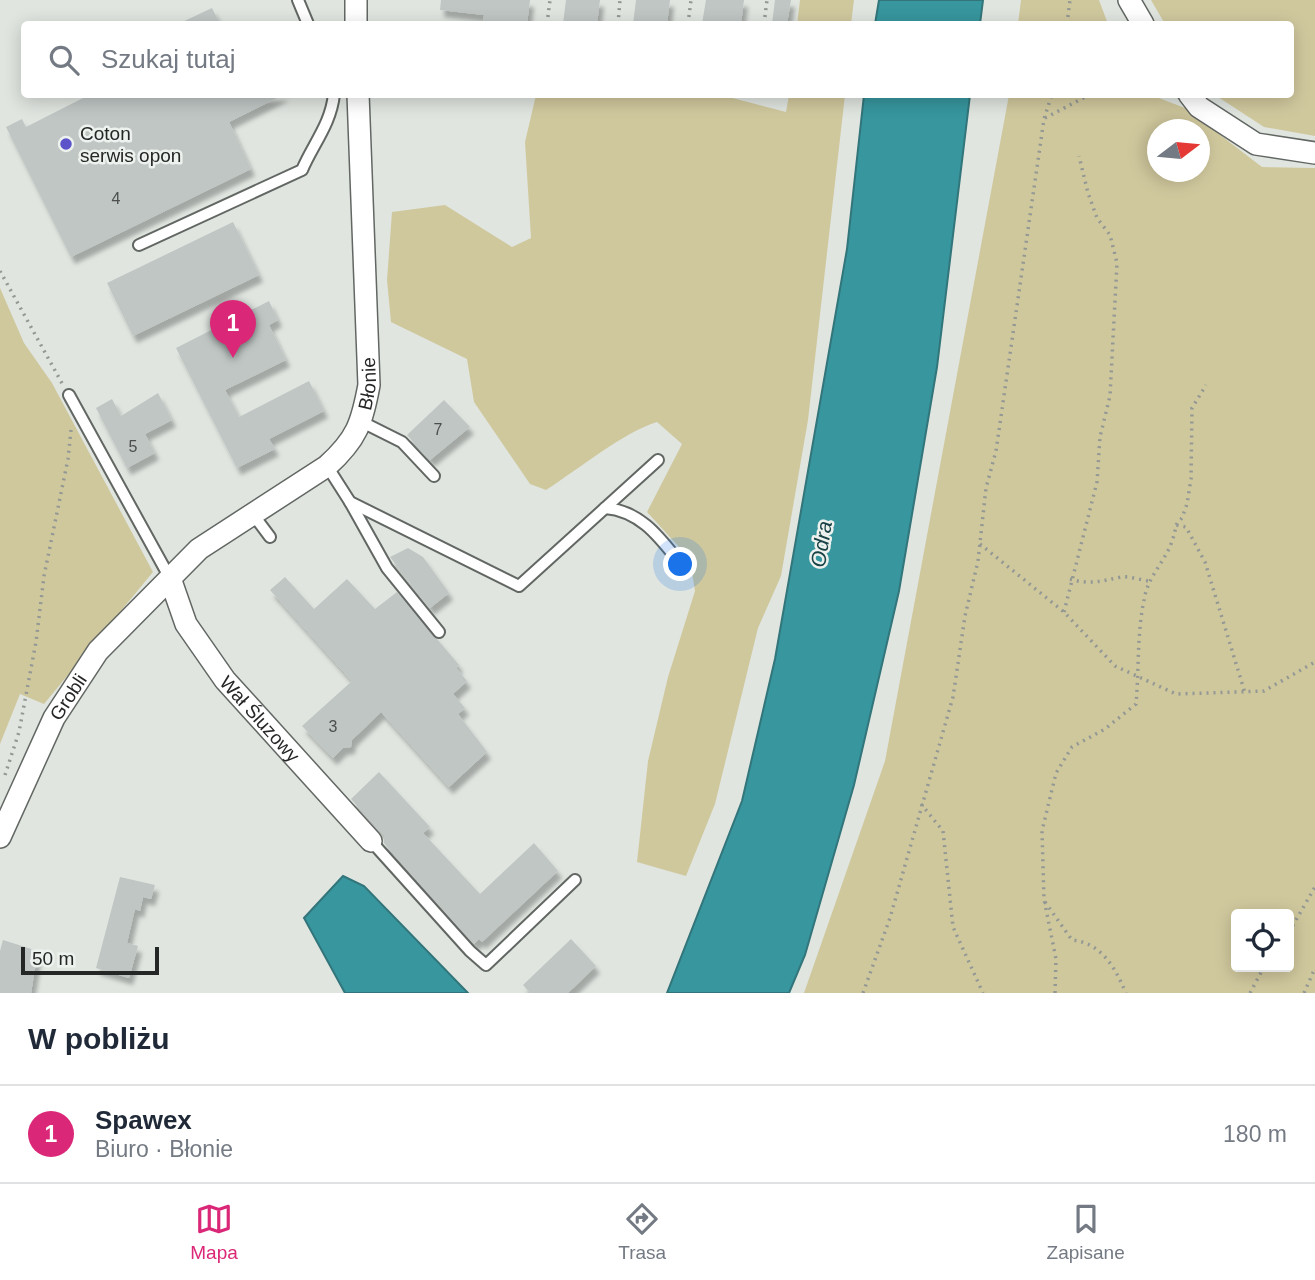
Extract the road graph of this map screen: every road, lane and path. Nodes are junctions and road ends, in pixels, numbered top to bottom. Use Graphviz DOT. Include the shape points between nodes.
graph roads {
  1 [pos="298,0"];
  2 [pos="356,0"];
  3 [pos="550,0"];
  4 [pos="620,0"];
  5 [pos="691,0"];
  6 [pos="767,0"];
  7 [pos="1070,0"];
  8 [pos="1129,0"];
  9 [pos="307,21"];
  10 [pos="356,21"];
  11 [pos="547,21"];
  12 [pos="618,21"];
  13 [pos="688,21"];
  14 [pos="765,21"];
  15 [pos="1067,21"];
  16 [pos="1141,21"];
  17 [pos="333,98"];
  18 [pos="358,98"];
  19 [pos="1051,98"];
  20 [pos="1083,98"];
  21 [pos="1192,98"];
  22 [pos="1044,118"];
  23 [pos="1315,153"];
  24 [pos="1079,156"];
  25 [pos="139,245"];
  26 [pos="0,271"];
  27 [pos="1206,385"];
  28 [pos="69,396"];
  29 [pos="362,422"];
  30 [pos="658,460"];
  31 [pos="327,466"];
  32 [pos="435,476"];
  33 [pos="350,502"];
  34 [pos="605,508"];
  35 [pos="252,513"];
  36 [pos="1176,525"];
  37 [pos="270,537"];
  38 [pos="979,544"];
  39 [pos="684,568"];
  40 [pos="1070,579"];
  41 [pos="171,581"];
  42 [pos="1149,581"];
  43 [pos="1063,612"];
  44 [pos="439,632"];
  45 [pos="1315,662"];
  46 [pos="1138,675"];
  47 [pos="1245,693"];
  48 [pos="14,803"];
  49 [pos="921,803"];
  50 [pos="0,837"];
  51 [pos="371,841"];
  52 [pos="575,880"];
  53 [pos="1315,887"];
  54 [pos="1044,900"];
  55 [pos="1294,923"];
  56 [pos="1315,968"];
  57 [pos="1261,972"];
  58 [pos="863,993"];
  59 [pos="984,993"];
  60 [pos="1055,993"];
  61 [pos="1126,993"];
  62 [pos="1250,993"];
  63 [pos="1304,993"];
  1 -- 9 [label="lane"];
  2 -- 10 [label="street"];
  3 -- 11 [label="path"];
  4 -- 12 [label="path"];
  5 -- 13 [label="path"];
  6 -- 14 [label="path"];
  7 -- 15 [label="path"];
  8 -- 16 [label="street"];
  17 -- 25 [label="lane" via="328,125 302,170"];
  18 -- 29 [label="street, Błonie" via="369,385"];
  19 -- 22 [label="path"];
  20 -- 22 [label="path"];
  21 -- 23 [label="street" via="1256,144"];
  22 -- 38 [label="path"];
  24 -- 40 [label="path" via="1088,193 1097,218 1110,235 1117,263 1110,396 1100,437 1097,482"];
  26 -- 28 [label="path"];
  27 -- 36 [label="path" via="1192,408 1191,480 1182,519"];
  28 -- 41 [label="lane"];
  28 -- 48 [label="path" via="68,459 19,732 5,779 4,797"];
  29 -- 31 [label="street, Błonie" via="345,450"];
  29 -- 32 [label="lane" via="402,442"];
  30 -- 34 [label="lane"];
  31 -- 33 [label="lane"];
  31 -- 35 [label="street, Błonie"];
  33 -- 34 [label="lane" via="519,586"];
  33 -- 44 [label="lane" via="387,568"];
  34 -- 39 [label="lane" via="632,513 653,530"];
  35 -- 37 [label="lane"];
  35 -- 41 [label="street, Błonie" via="199,550"];
  36 -- 42 [label="path" via="1173,545"];
  36 -- 47 [label="path" via="1186,527 1205,562"];
  38 -- 43 [label="path"];
  38 -- 49 [label="path" via="953,697"];
  40 -- 42 [label="path" via="1082,583 1107,583 1123,577"];
  40 -- 43 [label="path"];
  41 -- 48 [label="street, Grobli" via="98,651 76,681"];
  41 -- 51 [label="street, Wał Śluzowy" via="186,624 225,680"];
  42 -- 46 [label="path"];
  43 -- 46 [label="path" via="1115,666"];
  45 -- 47 [label="path" via="1264,691"];
  46 -- 47 [label="path" via="1176,694"];
  46 -- 54 [label="path" via="1136,704 1072,747 1056,772 1042,831"];
  48 -- 50 [label="street, Grobli"];
  49 -- 58 [label="path" via="890,918"];
  49 -- 59 [label="path" via="943,831 953,927"];
  51 -- 52 [label="lane" via="486,965"];
  53 -- 55 [label="path"];
  54 -- 60 [label="path" via="1056,958"];
  54 -- 61 [label="path" via="1072,940 1101,952"];
  56 -- 63 [label="path"];
  57 -- 62 [label="path"];
}
